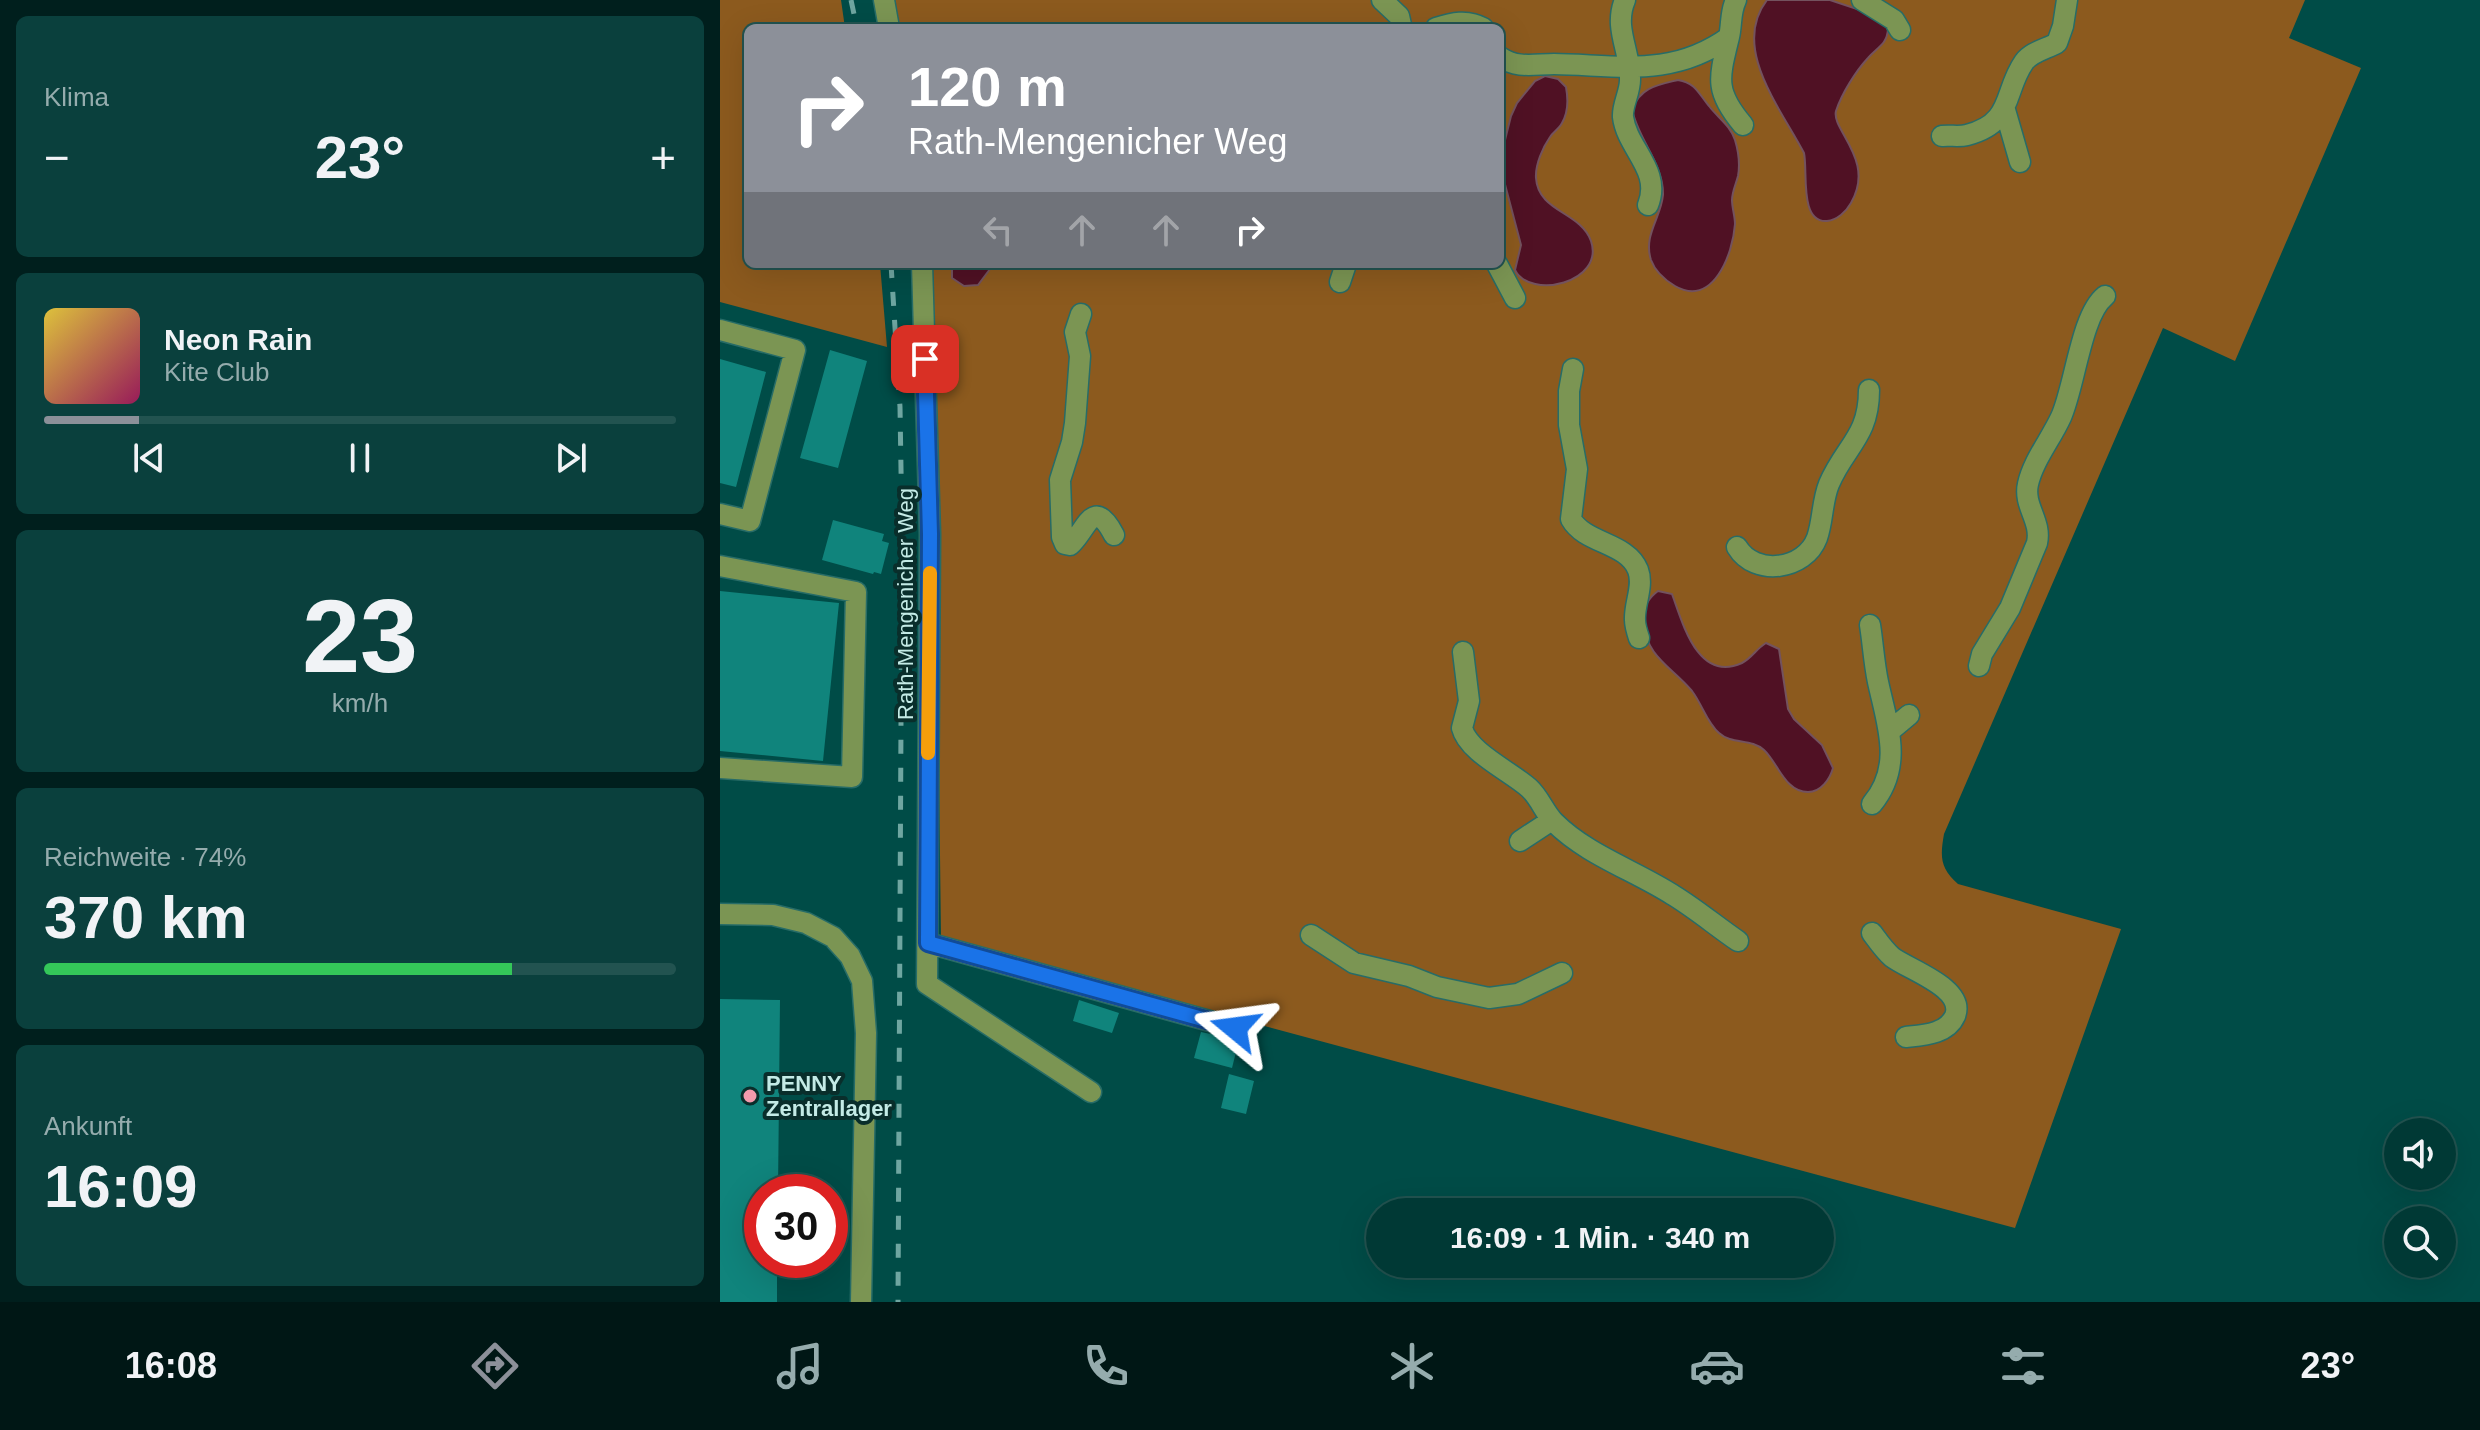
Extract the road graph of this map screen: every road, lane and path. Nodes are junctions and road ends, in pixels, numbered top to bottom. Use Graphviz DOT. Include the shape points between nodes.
graph roads {
  1 [pos="884,0"];
  2 [pos="1382,0"];
  3 [pos="1625,0"];
  4 [pos="1736,0"];
  5 [pos="1862,0"];
  6 [pos="2067,0"];
  7 [pos="888,24"];
  8 [pos="1399,24"];
  9 [pos="1451,24"];
  10 [pos="1476,24"];
  11 [pos="1900,30"];
  12 [pos="1729,37"];
  13 [pos="1504,59"];
  14 [pos="1629,68"];
  15 [pos="2005,110"];
  16 [pos="1743,125"];
  17 [pos="1942,136"];
  18 [pos="2020,162"];
  19 [pos="1648,205"];
  20 [pos="922,268"];
  21 [pos="1499,268"];
  22 [pos="2105,296"];
  23 [pos="1515,298"];
  24 [pos="1081,314"];
  25 [pos="720,330"];
  26 [pos="1573,369"];
  27 [pos="1869,390"];
  28 [pos="720,514"];
  29 [pos="1114,535"];
  30 [pos="1737,547"];
  31 [pos="720,566"];
  32 [pos="1870,625"];
  33 [pos="1639,638"];
  34 [pos="1463,652"];
  35 [pos="1979,666"];
  36 [pos="1909,715"];
  37 [pos="1891,730"];
  38 [pos="720,768"];
  39 [pos="1872,804"];
  40 [pos="1552,820"];
  41 [pos="1520,841"];
  42 [pos="720,914"];
  43 [pos="1872,933"];
  44 [pos="1311,935"];
  45 [pos="1738,941"];
  46 [pos="928,943"];
  47 [pos="1562,973"];
  48 [pos="1235,1028"];
  49 [pos="1906,1037"];
  50 [pos="1091,1092"];
  51 [pos="861,1302"];
  1 -- 7 [label="street"];
  2 -- 8 [label="street" via="1399,16"];
  3 -- 14 [label="street" via="1620,22"];
  4 -- 12 [label="street"];
  5 -- 11 [label="street" via="1894,20"];
  6 -- 15 [label="street" via="2057,43 2023,63"];
  9 -- 10 [label="street"];
  12 -- 14 [label="street" via="1689,59"];
  12 -- 16 [label="street" via="1720,76 1723,98"];
  13 -- 14 [label="street" via="1532,67"];
  14 -- 19 [label="street" via="1623,116 1650,176"];
  15 -- 17 [label="street" via="1975,132"];
  15 -- 18 [label="street"];
  20 -- 46 [label="street, Rath-Mengenicher Weg" via="930,534"];
  21 -- 23 [label="street"];
  22 -- 35 [label="street" via="2086,328 2062,415 2028,481 2027,495 2040,532 2037,543"];
  24 -- 29 [label="street" via="1075,332 1080,356 1075,423 1060,480 1062,537 1065,544 1074,543 1083,525 1096,517"];
  25 -- 28 [label="street" via="795,350 750,521"];
  26 -- 33 [label="street" via="1569,425 1577,469 1571,519 1581,532 1631,559 1638,570"];
  27 -- 30 [label="street" via="1867,420 1829,484 1813,546 1793,561 1768,568"];
  31 -- 38 [label="street" via="856,592 852,777"];
  32 -- 37 [label="street"];
  34 -- 40 [label="street" via="1469,689 1464,736 1529,788"];
  36 -- 37 [label="street"];
  37 -- 39 [label="street" via="1890,765"];
  40 -- 41 [label="street"];
  40 -- 45 [label="street"];
  42 -- 51 [label="street" via="773,915 806,923 833,937 862,981 866,1033"];
  43 -- 49 [label="street" via="1894,958 1946,989 1956,1004 1947,1026"];
  44 -- 47 [label="street" via="1354,963 1489,998 1518,994"];
  46 -- 48 [label="street"];
  46 -- 50 [label="street, Rath-Mengenicher Weg" via="927,984"];
}
